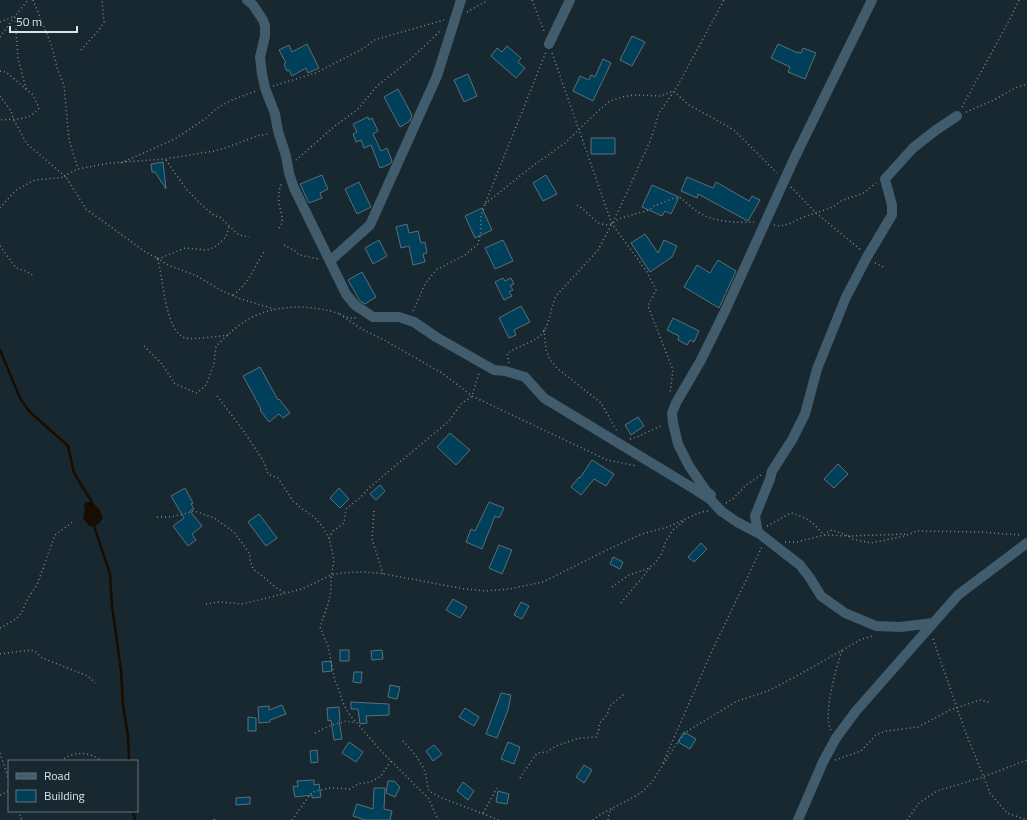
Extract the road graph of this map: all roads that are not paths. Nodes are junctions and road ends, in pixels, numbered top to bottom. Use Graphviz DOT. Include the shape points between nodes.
graph roads {
  1 [pos="247,0"];
  2 [pos="461,0"];
  3 [pos="570,0"];
  4 [pos="872,0"];
  5 [pos="549,44"];
  6 [pos="957,116"];
  7 [pos="330,262"];
  8 [pos="722,506"];
  9 [pos="757,532"];
  10 [pos="1024,540"];
  11 [pos="933,623"];
  12 [pos="798,820"];
  1 -- 7 [label="street" via="253,5 265,26 260,58 265,88 275,114 289,173"];
  2 -- 7 [label="street" via="437,76 370,225"];
  3 -- 5 [label="street"];
  4 -- 8 [label="street" via="794,159 704,353 672,413 678,444 689,466 707,492"];
  6 -- 9 [label="street" via="913,148 885,179 892,214 846,297 817,369 805,414 772,471 755,516"];
  7 -- 8 [label="street" via="346,294 355,305 373,317 399,317 409,320 494,370 525,377 544,398"];
  8 -- 9 [label="street"];
  9 -- 11 [label="street" via="800,565 820,596 845,613 876,626 900,627"];
  10 -- 11 [label="street" via="958,595"];
  11 -- 12 [label="street" via="856,711 836,738"];
}
